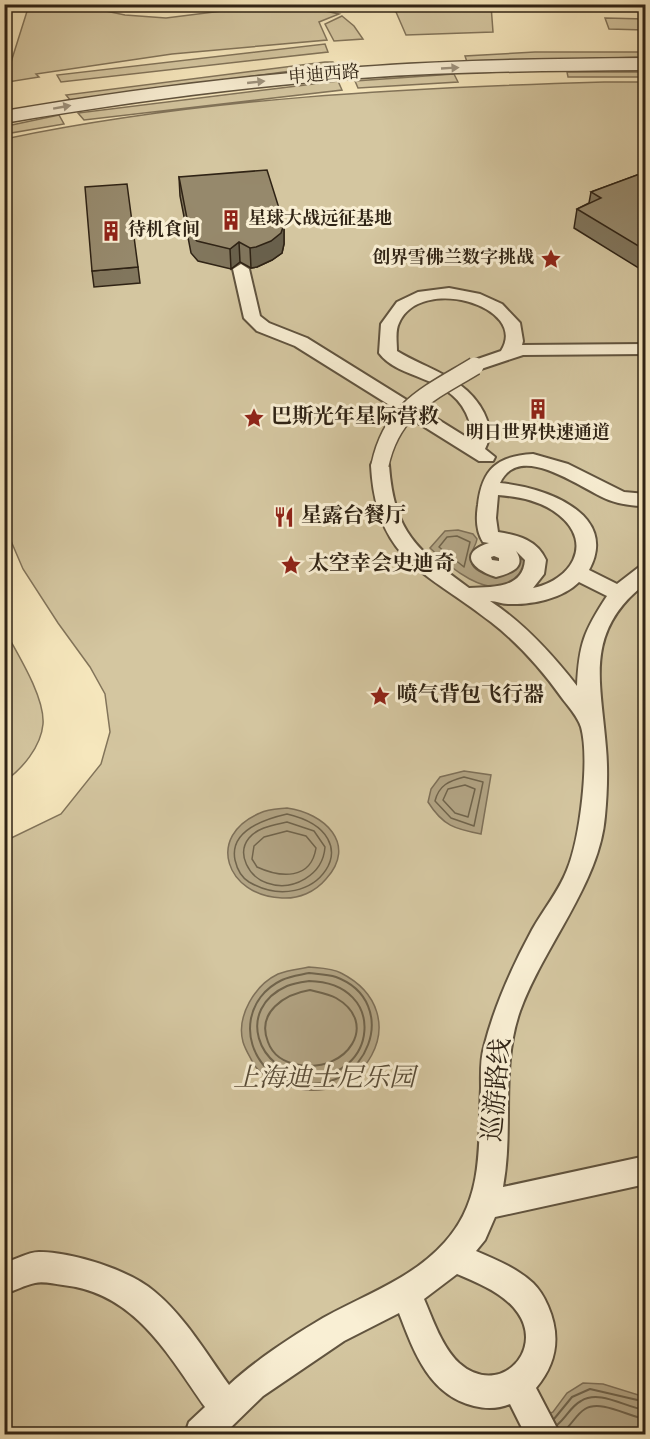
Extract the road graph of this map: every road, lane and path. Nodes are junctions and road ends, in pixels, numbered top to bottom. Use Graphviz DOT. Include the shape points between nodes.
graph roads {
  1 [pos="604,46"];
  2 [pos="645,46"];
  3 [pos="503,48"];
  4 [pos="399,52"];
  5 [pos="266,63"];
  6 [pos="645,64"];
  7 [pos="139,78"];
  8 [pos="4,117"];
  9 [pos="242,269"];
  10 [pos="645,349"];
  11 [pos="508,354"];
  12 [pos="475,450"];
  13 [pos="503,468"];
  14 [pos="489,488"];
  15 [pos="645,500"];
  16 [pos="645,572"];
  17 [pos="577,573"];
  18 [pos="619,593"];
  19 [pos="465,595"];
  20 [pos="592,725"];
  21 [pos="645,1170"];
  22 [pos="485,1205"];
  23 [pos="453,1256"];
  24 [pos="4,1279"];
  25 [pos="406,1293"];
  26 [pos="227,1410"];
  27 [pos="530,1410"];
  28 [pos="201,1434"];
  1 -- 2 [label="street"];
  3 -- 4 [label="street"];
  5 -- 7 [label="street, 申迪西路"];
  8 -- 6 [label="street, 申迪西路, one-way" via="85,103 318,76 471,67"];
  9 -- 12 [label="street" via="252,318 263,327 301,342"];
  10 -- 11 [label="street" via="521,350"];
  11 -- 12 [label="street" via="515,342 512,325 504,313 485,301 462,295 434,293 409,300 394,311 386,333 388,353 461,390 474,405 482,429"];
  11 -- 19 [label="street, bridge" via="475,366 404,417 387,438 380,465 380,491 396,532 413,557"];
  12 -- 13 [label="street"];
  13 -- 14 [label="street"];
  13 -- 15 [label="street" via="512,462 544,462 614,495"];
  14 -- 17 [label="street" via="536,495 568,512 581,526 588,542 585,560"];
  14 -- 19 [label="street" via="485,515 493,543 505,538 527,548 536,565 532,577 521,587 501,594"];
  16 -- 18 [label="street, 巡游路线"];
  17 -- 18 [label="street"];
  17 -- 19 [label="street" via="552,590 526,597"];
  18 -- 20 [label="street, 巡游路线" via="600,623 589,652"];
  19 -- 20 [label="street" via="499,617 536,652 563,681"];
  20 -- 22 [label="street, 巡游路线" via="593,819 579,872 540,940 507,1011 496,1052 491,1174"];
  21 -- 22 [label="street"];
  22 -- 23 [label="street, 巡游路线" via="474,1229"];
  23 -- 25 [label="street, 巡游路线"];
  23 -- 27 [label="street" via="516,1289 534,1311 542,1338 531,1373"];
  24 -- 26 [label="street" via="37,1267 74,1271 103,1280 142,1301 166,1325"];
  25 -- 26 [label="street, 巡游路线" via="333,1330 252,1385"];
  25 -- 27 [label="street" via="447,1374 462,1386 481,1393 501,1392"];
  26 -- 28 [label="street, 巡游路线"];
}
